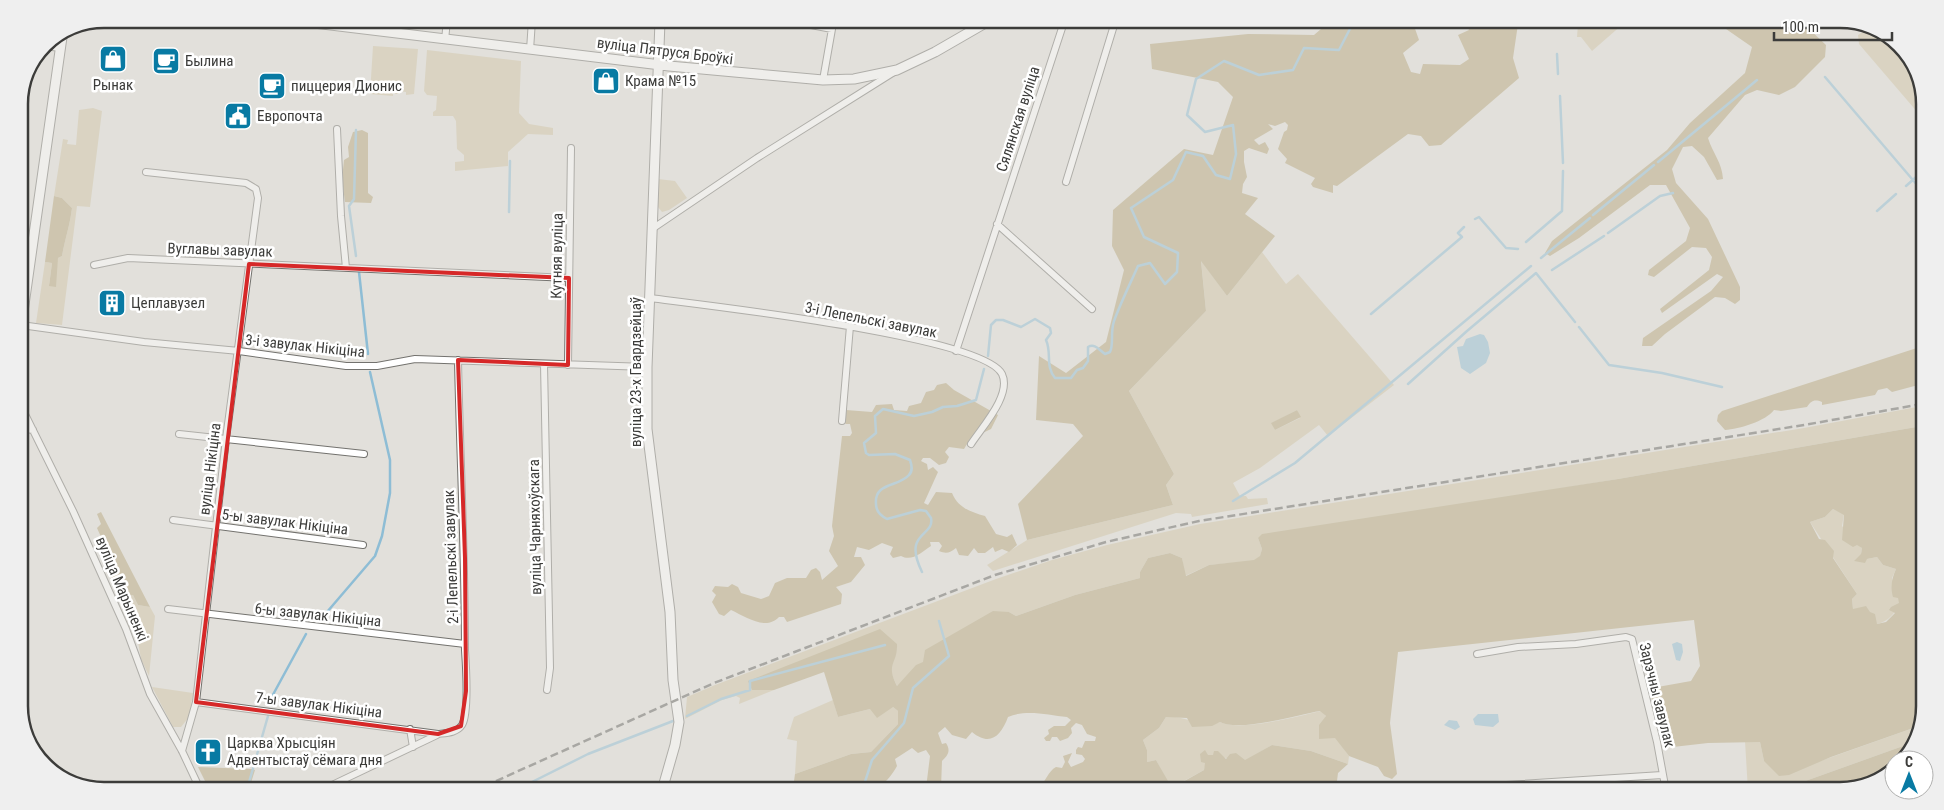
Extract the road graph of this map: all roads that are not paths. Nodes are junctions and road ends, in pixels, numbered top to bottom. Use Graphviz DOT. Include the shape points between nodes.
graph roads {
  1 [pos="349,28"];
  2 [pos="446,28"];
  3 [pos="531,28"];
  4 [pos="660,28"];
  5 [pos="827,28"];
  6 [pos="977,28"];
  7 [pos="1062,28"];
  8 [pos="1113,28"];
  9 [pos="357,29"];
  10 [pos="62,39"];
  11 [pos="445,40"];
  12 [pos="52,47"];
  13 [pos="61,48"];
  14 [pos="530,50"];
  15 [pos="658,65"];
  16 [pos="897,70"];
  17 [pos="822,80"];
  18 [pos="337,129"];
  19 [pos="572,148"];
  20 [pos="146,172"];
  21 [pos="1066,182"];
  22 [pos="997,224"];
  23 [pos="652,229"];
  24 [pos="249,264"];
  25 [pos="94,265"];
  26 [pos="346,268"];
  27 [pos="28,277"];
  28 [pos="569,278"];
  29 [pos="650,298"];
  30 [pos="1092,309"];
  31 [pos="28,326"];
  32 [pos="850,326"];
  33 [pos="956,350"];
  34 [pos="239,351"];
  35 [pos="458,360"];
  36 [pos="544,364"];
  37 [pos="568,364"];
  38 [pos="647,367"];
  39 [pos="28,420"];
  40 [pos="842,421"];
  41 [pos="28,429"];
  42 [pos="33,430"];
  43 [pos="179,434"];
  44 [pos="226,439"];
  45 [pos="971,444"];
  46 [pos="364,454"];
  47 [pos="173,520"];
  48 [pos="216,525"];
  49 [pos="364,545"];
  50 [pos="168,609"];
  51 [pos="204,615"];
  52 [pos="465,644"];
  53 [pos="1477,654"];
  54 [pos="547,690"];
  55 [pos="196,702"];
  56 [pos="410,729"];
  57 [pos="438,734"];
  58 [pos="413,747"];
  59 [pos="182,751"];
  60 [pos="1662,775"];
  61 [pos="197,782"];
  62 [pos="339,782"];
  63 [pos="664,782"];
  64 [pos="1553,782"];
  65 [pos="1664,782"];
  1 -- 9 [label="street, вуліца Пятруся Броўкі"];
  2 -- 11 [label="street"];
  3 -- 14 [label="street"];
  4 -- 15 [label="street, вуліца 23-х Гвардзейцаў"];
  5 -- 17 [label="street" via="832,29"];
  6 -- 16 [label="street, вуліца Пятруся Броўкі"];
  7 -- 22 [label="street, Сялянская вуліца"];
  8 -- 21 [label="street"];
  9 -- 11 [label="street, вуліца Пятруся Броўкі"];
  10 -- 13 [label="street"];
  11 -- 14 [label="street, вуліца Пятруся Броўкі"];
  12 -- 13 [label="street"];
  13 -- 27 [label="street"];
  14 -- 15 [label="street, вуліца Пятруся Броўкі"];
  15 -- 17 [label="street, вуліца Пятруся Броўкі"];
  15 -- 23 [label="street, вуліца 23-х Гвардзейцаў"];
  16 -- 17 [label="street, вуліца Пятруся Броўкі" via="854,79"];
  16 -- 23 [label="street, вуліца Пятруся Броўкі"];
  18 -- 26 [label="street"];
  19 -- 28 [label="street, Кутняя вуліца"];
  20 -- 24 [label="street, вуліца Нікіціна" via="246,183 256,189 258,198"];
  22 -- 30 [label="street"];
  22 -- 33 [label="street, Сялянская вуліца"];
  23 -- 29 [label="street, вуліца 23-х Гвардзейцаў"];
  24 -- 25 [label="street, Вуглавы завулак" via="128,258"];
  24 -- 26 [label="street, Вуглавы завулак"];
  24 -- 34 [label="street, вуліца Нікіціна"];
  26 -- 28 [label="street, Вуглавы завулак"];
  28 -- 37 [label="street, Кутняя вуліца"];
  29 -- 32 [label="street, 3-і Лепельскі завулак"];
  29 -- 38 [label="street, вуліца 23-х Гвардзейцаў"];
  31 -- 34 [label="street, 3-і завулак Нікіціна"];
  32 -- 33 [label="street, 3-і Лепельскі завулак"];
  32 -- 40 [label="street"];
  33 -- 45 [label="street, 3-і Лепельскі завулак" via="992,364 1005,382 1002,397"];
  34 -- 35 [label="street, 3-і завулак Нікіціна" via="346,366 377,366 415,359"];
  34 -- 44 [label="street, вуліца Нікіціна"];
  35 -- 36 [label="street, 3-і завулак Нікіціна"];
  35 -- 52 [label="street, 2-і Лепельскі завулак"];
  36 -- 37 [label="street, 3-і завулак Нікіціна"];
  36 -- 54 [label="street, вуліца Чарняхоўскага" via="550,668"];
  37 -- 38 [label="street, 3-і завулак Нікіціна"];
  38 -- 63 [label="street, вуліца 23-х Гвардзейцаў" via="647,428 670,612 673,680 679,722"];
  39 -- 42 [label="street, вуліца Марыненкі"];
  41 -- 42 [label="street"];
  42 -- 59 [label="street, вуліца Марыненкі" via="126,629 150,694"];
  43 -- 44 [label="street"];
  44 -- 46 [label="street"];
  44 -- 48 [label="street, вуліца Нікіціна"];
  47 -- 48 [label="street, 5-ы завулак Нікіціна"];
  48 -- 49 [label="street, 5-ы завулак Нікіціна"];
  48 -- 51 [label="street, вуліца Нікіціна"];
  50 -- 51 [label="street, 6-ы завулак Нікіціна"];
  51 -- 52 [label="street, 6-ы завулак Нікіціна"];
  51 -- 55 [label="street, вуліца Нікіціна"];
  52 -- 57 [label="street, 2-і Лепельскі завулак" via="464,720 454,732"];
  53 -- 60 [label="street, Зарэчны завулак" via="1518,647 1632,639"];
  55 -- 56 [label="street, 7-ы завулак Нікіціна"];
  55 -- 59 [label="street, вуліца Нікіціна"];
  56 -- 57 [label="street, 7-ы завулак Нікіціна"];
  56 -- 58 [label="street"];
  57 -- 58 [label="street"];
  58 -- 62 [label="street"];
  59 -- 61 [label="street, вуліца Марыненкі"];
  60 -- 64 [label="street"];
  60 -- 65 [label="street, Зарэчны завулак"];
}
